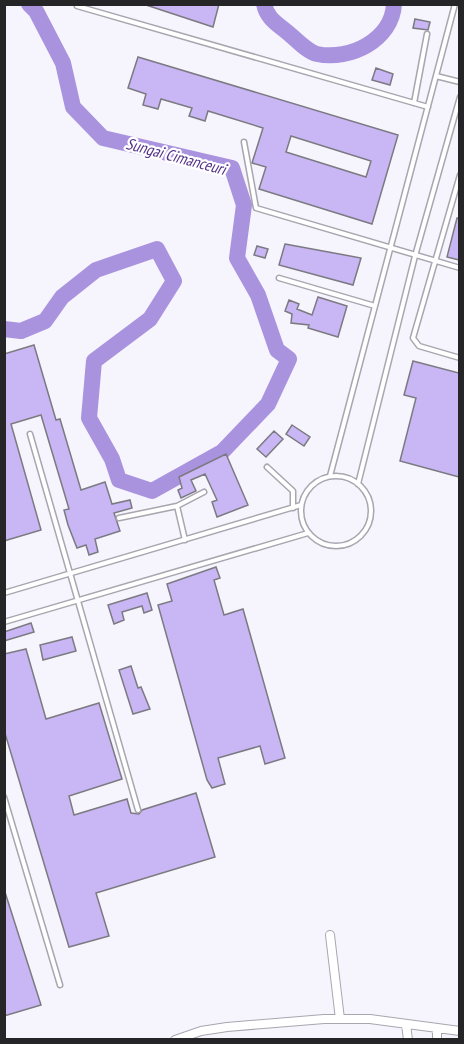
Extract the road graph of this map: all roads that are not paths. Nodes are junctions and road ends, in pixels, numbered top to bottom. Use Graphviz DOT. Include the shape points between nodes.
graph roads {
  1 [pos="455,4"];
  2 [pos="77,6"];
  3 [pos="427,34"];
  4 [pos="436,76"];
  5 [pos="459,82"];
  6 [pos="459,97"];
  7 [pos="414,103"];
  8 [pos="428,107"];
  9 [pos="244,142"];
  10 [pos="459,175"];
  11 [pos="390,249"];
  12 [pos="415,256"];
  13 [pos="436,261"];
  14 [pos="459,268"];
  15 [pos="279,278"];
  16 [pos="375,306"];
  17 [pos="459,358"];
  18 [pos="30,434"];
  19 [pos="267,466"];
  20 [pos="330,476"];
  21 [pos="358,484"];
  22 [pos="204,492"];
  23 [pos="177,506"];
  24 [pos="300,506"];
  25 [pos="293,508"];
  26 [pos="119,518"];
  27 [pos="308,533"];
  28 [pos="185,540"];
  29 [pos="70,574"];
  30 [pos="4,593"];
  31 [pos="78,601"];
  32 [pos="4,622"];
  33 [pos="4,797"];
  34 [pos="138,810"];
  35 [pos="330,935"];
  36 [pos="60,985"];
  37 [pos="340,1019"];
  38 [pos="406,1024"];
  39 [pos="437,1028"];
  40 [pos="459,1031"];
  41 [pos="175,1040"];
  42 [pos="408,1040"];
  43 [pos="437,1040"];
  1 -- 4 [label="lane"];
  2 -- 7 [label="lane"];
  3 -- 7 [label="lane"];
  4 -- 5 [label="lane"];
  4 -- 8 [label="lane"];
  6 -- 12 [label="lane"];
  7 -- 8 [label="lane"];
  8 -- 11 [label="lane"];
  9 -- 11 [label="lane" via="256,208"];
  10 -- 13 [label="lane"];
  11 -- 12 [label="lane"];
  11 -- 16 [label="lane"];
  12 -- 13 [label="lane"];
  12 -- 21 [label="lane"];
  13 -- 14 [label="lane"];
  13 -- 17 [label="lane" via="414,341"];
  15 -- 16 [label="lane"];
  16 -- 20 [label="lane"];
  18 -- 29 [label="lane"];
  19 -- 25 [label="lane" via="293,491"];
  20 -- 21 [label="lane" via="345,477"];
  20 -- 24 [label="lane" via="316,481"];
  21 -- 27 [label="lane" via="368,495 371,510 360,537 333,547 319,543"];
  22 -- 23 [label="lane"];
  23 -- 26 [label="lane"];
  23 -- 28 [label="lane"];
  24 -- 25 [label="lane"];
  24 -- 27 [label="lane" via="301,520"];
  25 -- 28 [label="lane"];
  27 -- 31 [label="lane"];
  28 -- 29 [label="lane"];
  29 -- 30 [label="lane"];
  29 -- 31 [label="lane"];
  31 -- 32 [label="lane"];
  31 -- 34 [label="lane"];
  33 -- 36 [label="lane"];
  35 -- 37 [label="street"];
  37 -- 38 [label="street"];
  37 -- 41 [label="street" via="227,1027"];
  38 -- 39 [label="street"];
  38 -- 42 [label="street"];
  39 -- 40 [label="street"];
  39 -- 43 [label="street"];
}
